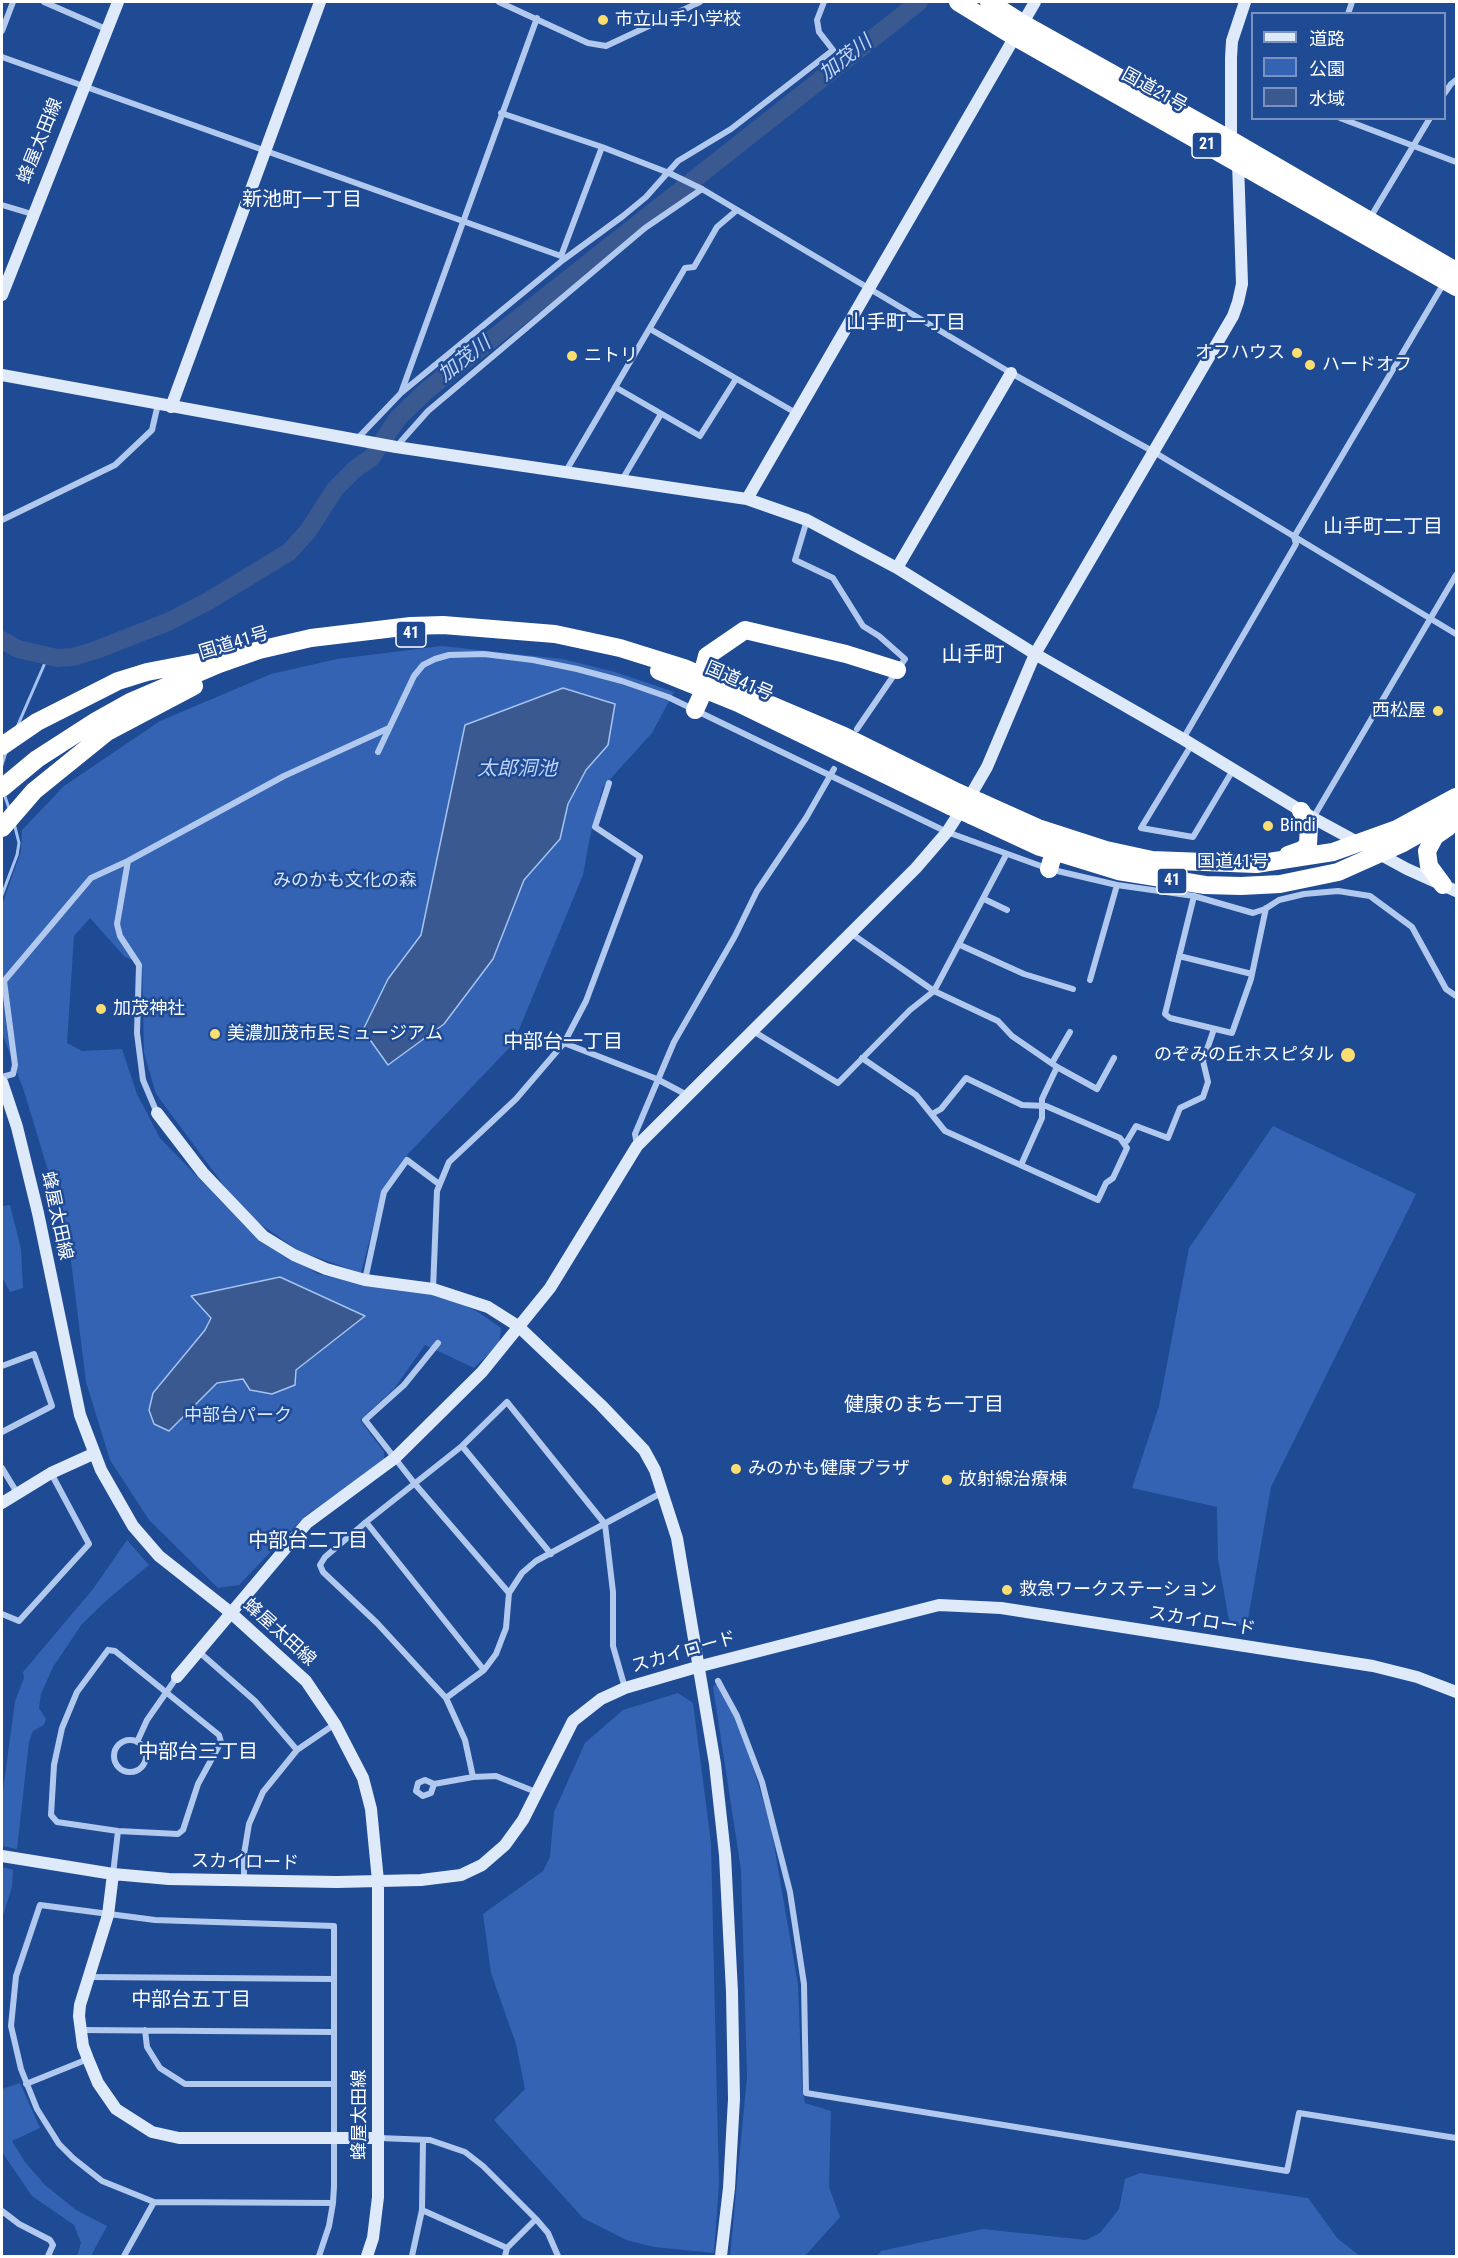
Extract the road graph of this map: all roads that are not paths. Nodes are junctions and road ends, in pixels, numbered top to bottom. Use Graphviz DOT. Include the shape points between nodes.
graph roads {
  1 [pos="12,2"];
  2 [pos="44,2"];
  3 [pos="118,2"];
  4 [pos="320,2"];
  5 [pos="499,2"];
  6 [pos="700,2"];
  7 [pos="824,2"];
  8 [pos="958,2"];
  9 [pos="989,2"];
  10 [pos="1035,2"];
  11 [pos="1245,2"];
  12 [pos="537,18"];
  13 [pos="106,29"];
  14 [pos="1018,30"];
  15 [pos="2,31"];
  16 [pos="2,57"];
  17 [pos="83,86"];
  18 [pos="501,113"];
  19 [pos="1345,120"];
  20 [pos="1429,120"];
  21 [pos="1232,140"];
  22 [pos="1414,146"];
  23 [pos="602,147"];
  24 [pos="266,149"];
  25 [pos="1238,162"];
  26 [pos="1456,162"];
  27 [pos="669,173"];
  28 [pos="702,189"];
  29 [pos="2,205"];
  30 [pos="737,210"];
  31 [pos="32,214"];
  32 [pos="1370,219"];
  33 [pos="463,223"];
  34 [pos="562,258"];
  35 [pos="1453,273"];
  36 [pos="867,288"];
  37 [pos="2,295"];
  38 [pos="650,329"];
  39 [pos="1011,373"];
  40 [pos="2,375"];
  41 [pos="736,379"];
  42 [pos="615,387"];
  43 [pos="401,393"];
  44 [pos="158,404"];
  45 [pos="171,406"];
  46 [pos="796,413"];
  47 [pos="661,414"];
  48 [pos="356,440"];
  49 [pos="396,447"];
  50 [pos="1154,452"];
  51 [pos="566,472"];
  52 [pos="622,480"];
  53 [pos="747,499"];
  54 [pos="2,520"];
  55 [pos="807,520"];
  56 [pos="1294,537"];
  57 [pos="897,568"];
  58 [pos="1456,575"];
  59 [pos="1431,619"];
  60 [pos="1456,633"];
  61 [pos="260,650"];
  62 [pos="285,651"];
  63 [pos="1035,654"];
  64 [pos="897,670"];
  65 [pos="703,682"];
  66 [pos="695,710"];
  67 [pos="389,728"];
  68 [pos="857,729"];
  69 [pos="1187,741"];
  70 [pos="2,746"];
  71 [pos="378,752"];
  72 [pos="834,769"];
  73 [pos="1233,770"];
  74 [pos="21,776"];
  75 [pos="829,777"];
  76 [pos="609,783"];
  77 [pos="2,788"];
  78 [pos="2,795"];
  79 [pos="1456,796"];
  80 [pos="975,809"];
  81 [pos="1456,813"];
  82 [pos="1307,814"];
  83 [pos="1456,821"];
  84 [pos="2,828"];
  85 [pos="947,832"];
  86 [pos="1358,843"];
  87 [pos="1379,854"];
  88 [pos="1006,855"];
  89 [pos="1051,860"];
  90 [pos="128,861"];
  91 [pos="1245,864"];
  92 [pos="1117,885"];
  93 [pos="1450,888"];
  94 [pos="1194,896"];
  95 [pos="984,899"];
  96 [pos="1266,908"];
  97 [pos="1007,910"];
  98 [pos="852,934"];
  99 [pos="960,945"];
  100 [pos="1179,956"];
  101 [pos="1252,974"];
  102 [pos="1090,980"];
  103 [pos="1073,989"];
  104 [pos="934,991"];
  105 [pos="1456,996"];
  106 [pos="1214,1029"];
  107 [pos="752,1030"];
  108 [pos="1070,1032"];
  109 [pos="564,1043"];
  110 [pos="862,1058"];
  111 [pos="1114,1058"];
  112 [pos="1055,1065"];
  113 [pos="2,1077"];
  114 [pos="657,1079"];
  115 [pos="2,1082"];
  116 [pos="687,1095"];
  117 [pos="1041,1106"];
  118 [pos="157,1113"];
  119 [pos="932,1114"];
  120 [pos="1124,1142"];
  121 [pos="637,1146"];
  122 [pos="1021,1165"];
  123 [pos="439,1184"];
  124 [pos="364,1281"];
  125 [pos="433,1289"];
  126 [pos="518,1326"];
  127 [pos="438,1343"];
  128 [pos="2,1366"];
  129 [pos="2,1432"];
  130 [pos="462,1446"];
  131 [pos="93,1454"];
  132 [pos="395,1458"];
  133 [pos="2,1468"];
  134 [pos="51,1473"];
  135 [pos="415,1484"];
  136 [pos="16,1491"];
  137 [pos="664,1492"];
  138 [pos="2,1503"];
  139 [pos="366,1522"];
  140 [pos="605,1524"];
  141 [pos="551,1554"];
  142 [pos="509,1593"];
  143 [pos="230,1612"];
  144 [pos="2,1614"];
  145 [pos="197,1650"];
  146 [pos="697,1667"];
  147 [pos="484,1670"];
  148 [pos="177,1677"];
  149 [pos="718,1681"];
  150 [pos="625,1688"];
  151 [pos="165,1692"];
  152 [pos="1456,1692"];
  153 [pos="446,1698"];
  154 [pos="335,1724"];
  155 [pos="137,1742"];
  156 [pos="297,1750"];
  157 [pos="473,1777"];
  158 [pos="434,1784"];
  159 [pos="536,1792"];
  160 [pos="117,1831"];
  161 [pos="2,1856"];
  162 [pos="113,1874"];
  163 [pos="244,1881"];
  164 [pos="378,1881"];
  165 [pos="108,1915"];
  166 [pos="89,1977"];
  167 [pos="334,1979"];
  168 [pos="80,2030"];
  169 [pos="145,2030"];
  170 [pos="334,2032"];
  171 [pos="88,2059"];
  172 [pos="26,2084"];
  173 [pos="334,2084"];
  174 [pos="379,2138"];
  175 [pos="1456,2138"];
  176 [pos="335,2139"];
  177 [pos="423,2141"];
  178 [pos="154,2202"];
  179 [pos="333,2203"];
  180 [pos="422,2210"];
  181 [pos="2,2211"];
  182 [pos="536,2219"];
  183 [pos="507,2248"];
  184 [pos="48,2256"];
  185 [pos="124,2256"];
  186 [pos="319,2256"];
  187 [pos="367,2256"];
  188 [pos="412,2256"];
  189 [pos="505,2256"];
  190 [pos="558,2256"];
  191 [pos="721,2256"];
  1 -- 15 [label="street"];
  2 -- 13 [label="street"];
  3 -- 13 [label="street, 蜂屋太田線"];
  4 -- 24 [label="street"];
  5 -- 12 [label="street"];
  6 -- 12 [label="street" via="606,46 588,43"];
  7 -- 27 [label="street" via="817,20 819,32 832,50 731,129 678,161"];
  8 -- 14 [label="highway, 国道21号 / 21"];
  9 -- 14 [label="highway, 国道21号 / 21"];
  10 -- 14 [label="street"];
  11 -- 21 [label="street" via="1232,41"];
  12 -- 18 [label="street"];
  13 -- 17 [label="street, 蜂屋太田線"];
  14 -- 21 [label="highway, 国道21号 / 21"];
  14 -- 25 [label="highway, 国道21号 / 21"];
  14 -- 36 [label="street"];
  16 -- 17 [label="street"];
  17 -- 24 [label="street"];
  17 -- 31 [label="street, 蜂屋太田線"];
  18 -- 23 [label="street"];
  18 -- 33 [label="street"];
  19 -- 22 [label="street"];
  20 -- 22 [label="street"];
  21 -- 25 [label="street"];
  21 -- 32 [label="highway, 国道21号 / 21"];
  22 -- 26 [label="street"];
  22 -- 32 [label="street"];
  23 -- 27 [label="street"];
  23 -- 34 [label="street"];
  24 -- 33 [label="street"];
  24 -- 45 [label="street"];
  25 -- 35 [label="highway, 国道21号 / 21"];
  25 -- 50 [label="street" via="1242,284 1238,302"];
  27 -- 28 [label="street"];
  27 -- 34 [label="street" via="623,216"];
  28 -- 30 [label="street"];
  28 -- 49 [label="street" via="645,228 428,411"];
  29 -- 31 [label="street"];
  30 -- 36 [label="street"];
  30 -- 38 [label="street" via="717,227 694,267 685,267"];
  31 -- 37 [label="street, 蜂屋太田線"];
  32 -- 35 [label="highway, 国道21号 / 21"];
  33 -- 34 [label="street"];
  33 -- 43 [label="street"];
  34 -- 43 [label="street"];
  35 -- 56 [label="street"];
  36 -- 39 [label="street"];
  36 -- 46 [label="street"];
  38 -- 41 [label="street"];
  38 -- 42 [label="street"];
  39 -- 50 [label="street"];
  39 -- 57 [label="street"];
  40 -- 44 [label="street"];
  41 -- 46 [label="street"];
  41 -- 47 [label="street" via="700,436"];
  42 -- 47 [label="street"];
  42 -- 51 [label="street"];
  43 -- 48 [label="street"];
  44 -- 45 [label="street"];
  44 -- 54 [label="street" via="152,430 115,465"];
  45 -- 48 [label="street"];
  46 -- 53 [label="street"];
  47 -- 52 [label="street"];
  48 -- 49 [label="street"];
  49 -- 51 [label="street"];
  50 -- 56 [label="street"];
  50 -- 63 [label="street"];
  51 -- 52 [label="street"];
  52 -- 53 [label="street"];
  53 -- 55 [label="street"];
  55 -- 57 [label="street"];
  55 -- 64 [label="street" via="795,560 833,578 863,626 904,659"];
  56 -- 59 [label="street"];
  56 -- 69 [label="street" via="1296,544"];
  57 -- 63 [label="street"];
  58 -- 59 [label="street"];
  59 -- 60 [label="street"];
  59 -- 82 [label="street"];
  61 -- 65 [label="highway, 国道41号 / 41" via="311,638 411,626 487,627 555,634 620,648"];
  61 -- 70 [label="highway, 41" via="133,676 80,699"];
  61 -- 74 [label="highway, 国道41号 / 41" via="130,702 56,746"];
  62 -- 65 [label="highway, 国道41号 / 41" via="345,640 458,633 507,637 606,655"];
  62 -- 74 [label="highway, 国道41号 / 41" via="225,668 154,696 83,735"];
  62 -- 84 [label="highway, 41" via="185,690 107,732 58,771"];
  63 -- 69 [label="street"];
  63 -- 85 [label="street" via="987,767"];
  64 -- 65 [label="highway" via="746,630 707,656"];
  64 -- 68 [label="street"];
  65 -- 66 [label="highway"];
  65 -- 80 [label="highway, 国道41号 / 41, bridge"];
  66 -- 67 [label="street" via="622,681 577,669 494,656 449,655 423,666 414,676"];
  66 -- 75 [label="street"];
  67 -- 71 [label="street"];
  67 -- 90 [label="street" via="284,776"];
  69 -- 73 [label="street"];
  69 -- 73 [label="street" via="1141,828 1193,837"];
  72 -- 75 [label="street"];
  73 -- 82 [label="street"];
  74 -- 77 [label="highway, 国道41号 / 41"];
  74 -- 78 [label="highway, 国道41号 / 41"];
  75 -- 85 [label="street"];
  75 -- 114 [label="street" via="757,891"];
  76 -- 109 [label="street" via="595,827 640,857 586,1001"];
  79 -- 86 [label="highway, 国道41号 / 41" via="1397,829"];
  80 -- 89 [label="highway, 国道41号 / 41"];
  80 -- 91 [label="highway, 国道41号 / 41" via="1106,850 1152,860"];
  81 -- 87 [label="highway, 国道41号 / 41"];
  82 -- 86 [label="street"];
  82 -- 91 [label="highway" via="1310,834 1308,845 1302,850"];
  83 -- 93 [label="highway" via="1435,837 1427,851 1429,866"];
  85 -- 88 [label="street"];
  85 -- 98 [label="street"];
  86 -- 87 [label="street"];
  86 -- 91 [label="highway, 国道41号 / 41" via="1290,861"];
  87 -- 89 [label="highway, 国道41号 / 41" via="1338,872 1309,879 1241,886 1157,879"];
  87 -- 93 [label="street"];
  88 -- 89 [label="street"];
  88 -- 95 [label="street"];
  89 -- 92 [label="street"];
  90 -- 113 [label="street" via="91,879 4,981 15,1065 13,1074"];
  90 -- 118 [label="street" via="117,924 120,936 139,965 137,1033 143,1080"];
  92 -- 94 [label="street"];
  92 -- 102 [label="street"];
  94 -- 96 [label="street" via="1253,913"];
  94 -- 100 [label="street"];
  95 -- 97 [label="street"];
  95 -- 99 [label="street"];
  96 -- 101 [label="street"];
  96 -- 105 [label="street" via="1279,900 1304,894 1338,891 1371,896 1412,927 1446,990"];
  98 -- 104 [label="street"];
  98 -- 107 [label="street"];
  99 -- 103 [label="street" via="1024,974"];
  99 -- 104 [label="street"];
  100 -- 101 [label="street"];
  100 -- 106 [label="street" via="1165,1014"];
  101 -- 106 [label="street" via="1232,1033"];
  104 -- 110 [label="street"];
  104 -- 112 [label="street" via="998,1022"];
  106 -- 120 [label="street" via="1203,1060 1208,1082 1203,1097 1180,1108 1167,1138 1136,1126"];
  107 -- 110 [label="street" via="838,1083"];
  107 -- 116 [label="street"];
  108 -- 112 [label="street"];
  109 -- 114 [label="street"];
  109 -- 123 [label="street" via="516,1099 449,1162"];
  110 -- 119 [label="street" via="916,1095"];
  111 -- 112 [label="street" via="1097,1089"];
  112 -- 117 [label="street"];
  114 -- 116 [label="street"];
  114 -- 121 [label="street" via="635,1134"];
  115 -- 131 [label="street, 蜂屋太田線" via="34,1195 80,1415"];
  116 -- 121 [label="street"];
  117 -- 119 [label="street" via="1022,1105 966,1078 941,1109"];
  117 -- 120 [label="street"];
  117 -- 122 [label="street" via="1042,1118"];
  118 -- 124 [label="street" via="203,1173 263,1236 304,1260"];
  119 -- 122 [label="street" via="945,1131"];
  120 -- 122 [label="street" via="1127,1148 1098,1200"];
  121 -- 126 [label="street" via="550,1288"];
  123 -- 124 [label="street" via="407,1160 384,1192"];
  123 -- 125 [label="street" via="434,1210"];
  124 -- 125 [label="street"];
  125 -- 126 [label="street" via="488,1307"];
  126 -- 132 [label="street" via="450,1406"];
  126 -- 137 [label="street" via="644,1450"];
  127 -- 132 [label="street" via="404,1385 365,1420"];
  128 -- 129 [label="street" via="34,1354 52,1406"];
  130 -- 135 [label="street"];
  130 -- 140 [label="street" via="507,1402"];
  130 -- 141 [label="street"];
  131 -- 134 [label="street"];
  131 -- 143 [label="street, 蜂屋太田線" via="133,1526 159,1556"];
  132 -- 135 [label="street"];
  132 -- 143 [label="street" via="307,1523"];
  133 -- 136 [label="street"];
  134 -- 136 [label="street"];
  134 -- 144 [label="street" via="89,1544 19,1621"];
  135 -- 139 [label="street"];
  135 -- 142 [label="street"];
  136 -- 138 [label="street"];
  137 -- 140 [label="street"];
  137 -- 146 [label="street" via="676,1538"];
  139 -- 147 [label="street"];
  139 -- 153 [label="street" via="326,1557 320,1564 323,1572 377,1623"];
  140 -- 141 [label="street"];
  140 -- 150 [label="street" via="613,1592 613,1646"];
  141 -- 142 [label="street" via="522,1573"];
  142 -- 147 [label="street" via="507,1628"];
  143 -- 145 [label="street"];
  143 -- 154 [label="street, 蜂屋太田線" via="306,1682"];
  145 -- 148 [label="street"];
  145 -- 156 [label="street" via="255,1701"];
  146 -- 150 [label="street, スカイロード"];
  146 -- 152 [label="street, スカイロード" via="939,1605 1002,1608 1373,1666"];
  146 -- 191 [label="street" via="720,1806 732,1992 733,2110"];
  147 -- 153 [label="street"];
  148 -- 151 [label="street"];
  149 -- 175 [label="street" via="737,1716 762,1782 790,1892 804,1984 806,2093 1287,2171 1299,2113"];
  150 -- 159 [label="street, スカイロード" via="601,1699 573,1721"];
  151 -- 155 [label="street"];
  151 -- 160 [label="street" via="216,1732 221,1742 198,1784 181,1833"];
  151 -- 160 [label="street" via="115,1651 108,1650 78,1692 62,1728 51,1795 53,1820"];
  153 -- 157 [label="street" via="465,1740"];
  154 -- 156 [label="street"];
  154 -- 164 [label="street, 蜂屋太田線" via="363,1778 377,1849"];
  155 -- 155 [label="street" via="145,1752 144,1762 133,1771 123,1769 116,1763 115,1749 127,1740"];
  156 -- 163 [label="street" via="276,1772 258,1801 246,1838"];
  157 -- 158 [label="street"];
  157 -- 159 [label="street" via="496,1776"];
  159 -- 164 [label="street, スカイロード" via="505,1845 482,1865 461,1875"];
  160 -- 162 [label="street"];
  161 -- 162 [label="street, スカイロード"];
  162 -- 163 [label="street, スカイロード" via="169,1880"];
  162 -- 165 [label="street"];
  163 -- 164 [label="street, スカイロード"];
  164 -- 174 [label="street, 蜂屋太田線"];
  165 -- 166 [label="street"];
  165 -- 167 [label="street" via="212,1924 334,1926"];
  165 -- 172 [label="street" via="38,1907 33,1933 16,1976 11,2011 13,2039"];
  166 -- 167 [label="street"];
  166 -- 168 [label="street" via="80,2005"];
  167 -- 170 [label="street"];
  168 -- 169 [label="street"];
  168 -- 171 [label="street"];
  169 -- 170 [label="street"];
  169 -- 173 [label="street" via="147,2047 160,2068 185,2084"];
  170 -- 173 [label="street"];
  171 -- 172 [label="street"];
  171 -- 176 [label="street" via="98,2083 116,2109 152,2132 179,2138"];
  172 -- 178 [label="street" via="46,2125 73,2158 122,2192"];
  173 -- 176 [label="street"];
  174 -- 176 [label="street"];
  174 -- 177 [label="street"];
  174 -- 187 [label="street, 蜂屋太田線" via="376,2217"];
  176 -- 179 [label="street"];
  177 -- 180 [label="street"];
  177 -- 182 [label="street" via="448,2144 465,2152"];
  178 -- 179 [label="street"];
  178 -- 185 [label="street"];
  179 -- 186 [label="street"];
  180 -- 183 [label="street"];
  180 -- 188 [label="street"];
  181 -- 184 [label="street" via="50,2240 53,2245"];
  182 -- 183 [label="street"];
  182 -- 190 [label="street" via="548,2233"];
  183 -- 189 [label="street"];
}
